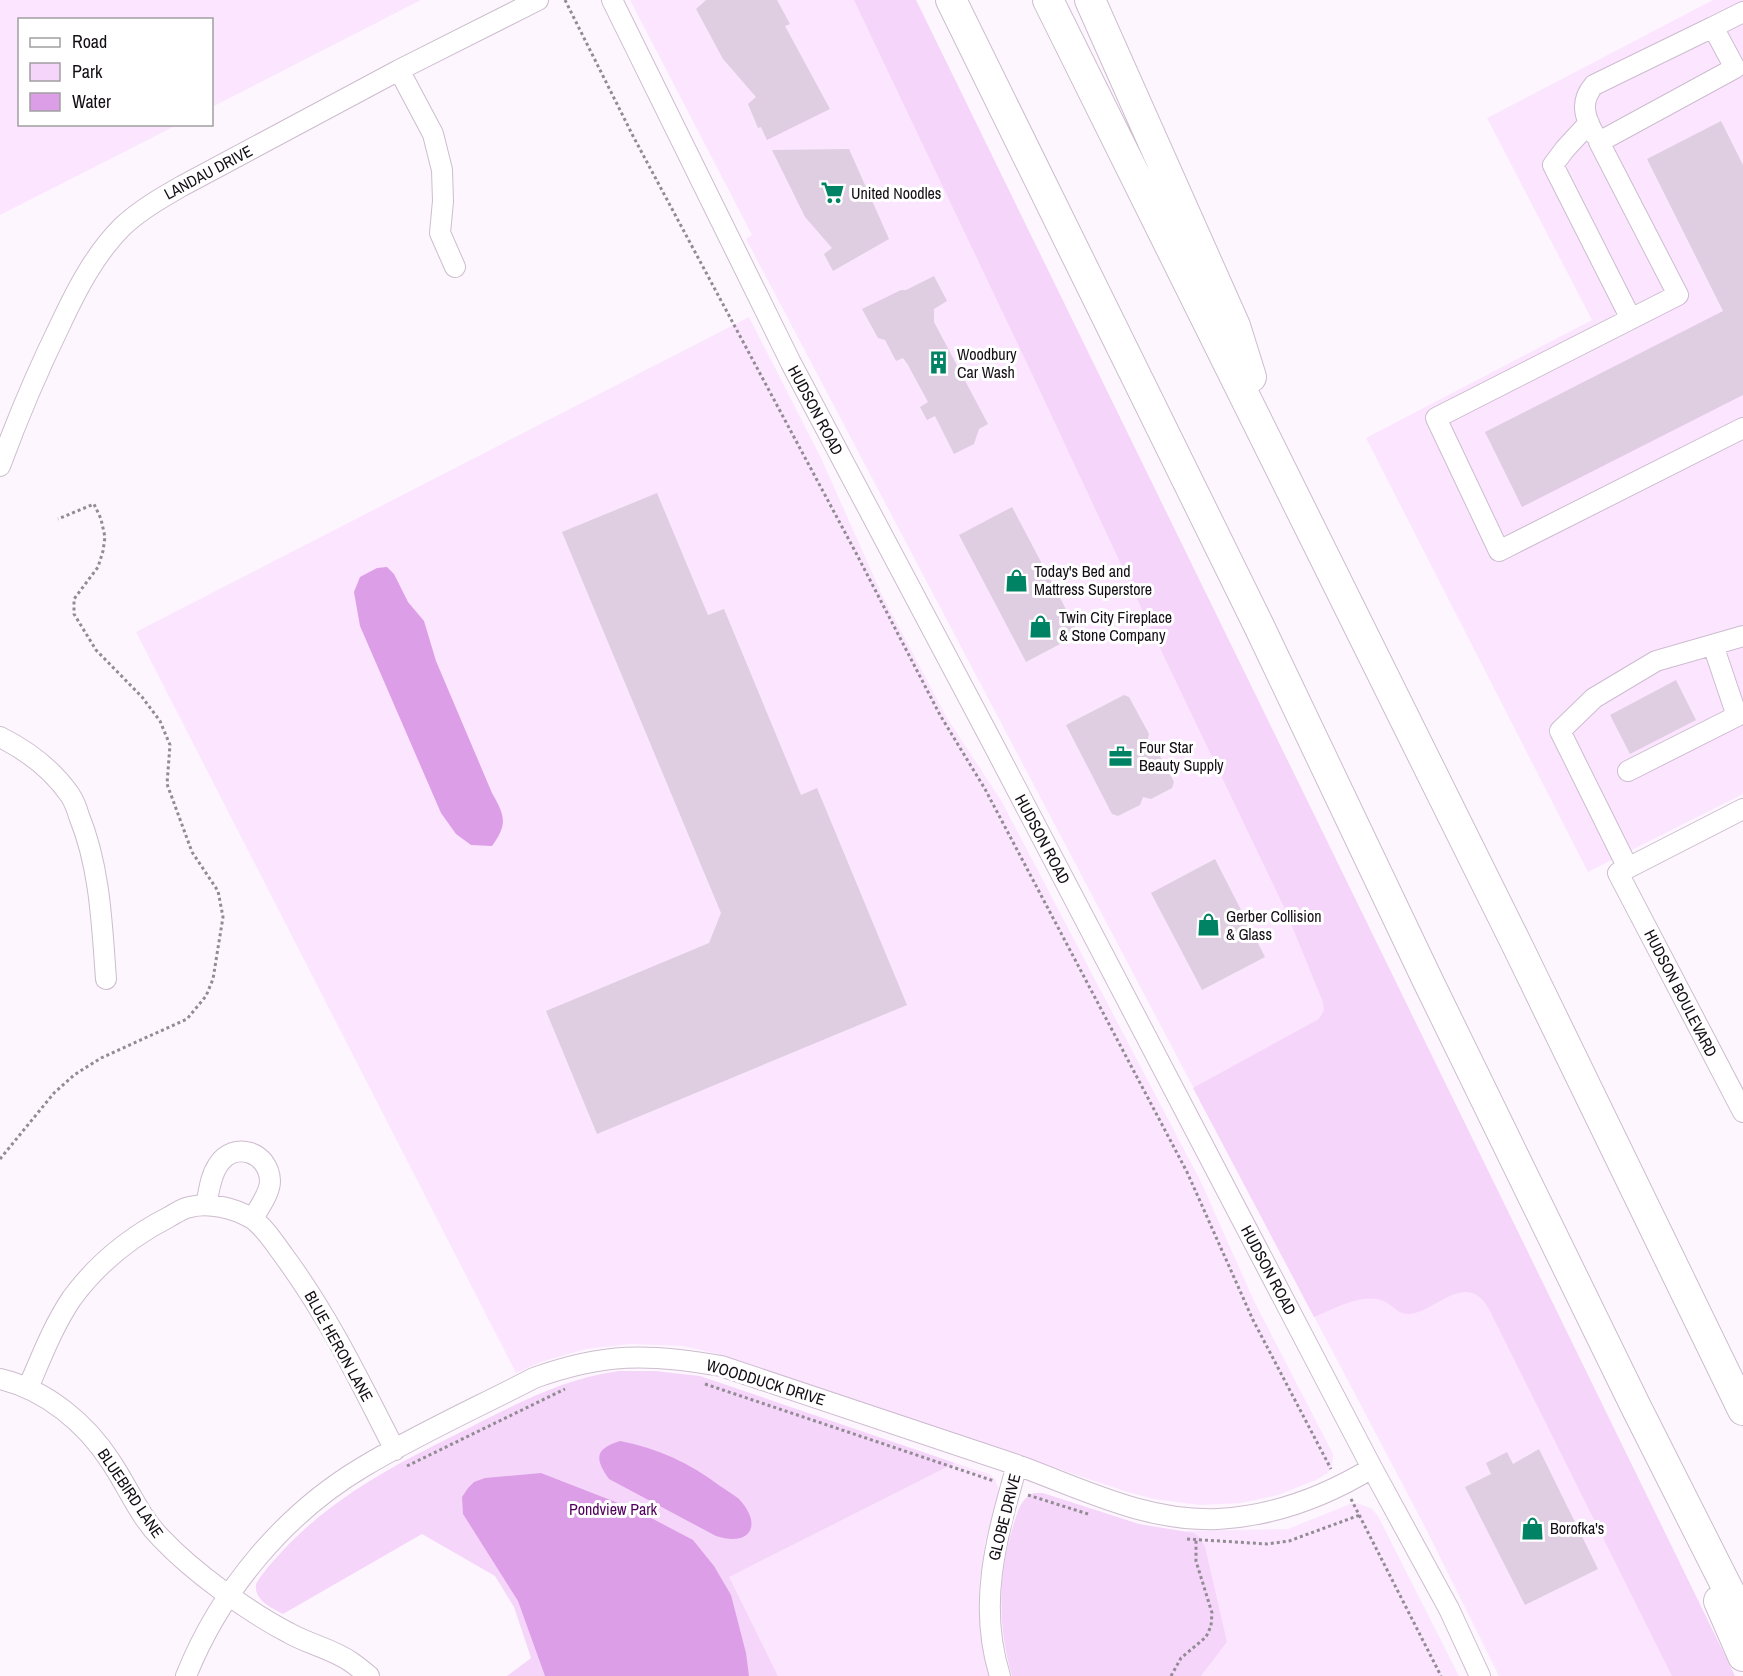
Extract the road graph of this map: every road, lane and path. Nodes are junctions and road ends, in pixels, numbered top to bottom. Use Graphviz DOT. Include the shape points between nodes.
graph roads {
  1 [pos="538,0"];
  2 [pos="565,0"];
  3 [pos="612,0"];
  4 [pos="951,0"];
  5 [pos="1048,0"];
  6 [pos="1090,0"];
  7 [pos="1743,12"];
  8 [pos="1713,27"];
  9 [pos="399,70"];
  10 [pos="1739,76"];
  11 [pos="1589,123"];
  12 [pos="1599,142"];
  13 [pos="455,267"];
  14 [pos="1631,319"];
  15 [pos="1743,428"];
  16 [pos="0,466"];
  17 [pos="1286,482"];
  18 [pos="58,519"];
  19 [pos="1743,636"];
  20 [pos="1713,645"];
  21 [pos="1740,716"];
  22 [pos="0,737"];
  23 [pos="1628,771"];
  24 [pos="1743,809"];
  25 [pos="1623,871"];
  26 [pos="106,979"];
  27 [pos="1743,1112"];
  28 [pos="0,1159"];
  29 [pos="206,1205"];
  30 [pos="253,1218"];
  31 [pos="0,1379"];
  32 [pos="703,1383"];
  33 [pos="28,1388"];
  34 [pos="572,1388"];
  35 [pos="1635,1405"];
  36 [pos="1743,1410"];
  37 [pos="395,1450"];
  38 [pos="1328,1464"];
  39 [pos="1017,1466"];
  40 [pos="402,1468"];
  41 [pos="1372,1468"];
  42 [pos="994,1481"];
  43 [pos="1357,1507"];
  44 [pos="1360,1515"];
  45 [pos="229,1595"];
  46 [pos="1743,1619"];
  47 [pos="1743,1656"];
  48 [pos="186,1676"];
  49 [pos="369,1676"];
  50 [pos="1000,1676"];
  51 [pos="1171,1676"];
  52 [pos="1441,1676"];
  53 [pos="1480,1676"];
  1 -- 9 [label="street, LANDAU DRIVE"];
  2 -- 38 [label="path" via="940,715 985,789 1187,1172 1252,1320"];
  3 -- 41 [label="street, HUDSON ROAD" via="791,363"];
  4 -- 35 [label="highway"];
  5 -- 17 [label="highway"];
  6 -- 17 [label="highway" via="1234,326"];
  7 -- 8 [label="street"];
  8 -- 10 [label="street"];
  8 -- 11 [label="street" via="1594,85 1587,93 1585,107"];
  9 -- 13 [label="street" via="433,134 442,170 440,233"];
  9 -- 16 [label="street, LANDAU DRIVE" via="182,186 151,204 122,228 79,286 34,376"];
  10 -- 12 [label="street"];
  11 -- 12 [label="street"];
  11 -- 14 [label="street" via="1553,165"];
  12 -- 14 [label="street" via="1678,295"];
  14 -- 15 [label="street" via="1436,418 1499,551"];
  17 -- 36 [label="highway"];
  18 -- 28 [label="path" via="94,504 101,519 103,551 98,567 74,600 74,614 96,650 160,721 171,745 167,784 192,852 218,891 223,917 213,979 206,996 187,1019 101,1058 74,1075 54,1093"];
  19 -- 20 [label="street"];
  20 -- 21 [label="street"];
  20 -- 25 [label="street, HUDSON BOULEVARD" via="1656,661 1594,698 1560,731"];
  21 -- 23 [label="street"];
  22 -- 26 [label="street" via="26,750 71,796 87,834 101,909"];
  24 -- 25 [label="street"];
  25 -- 27 [label="street, HUDSON BOULEVARD"];
  29 -- 30 [label="street"];
  29 -- 30 [label="street" via="218,1164 237,1150 248,1152 259,1158 270,1182"];
  29 -- 33 [label="street" via="188,1207 155,1224 96,1269 55,1325"];
  30 -- 37 [label="street, BLUE HERON LANE" via="322,1312"];
  31 -- 33 [label="street, BLUEBIRD LANE"];
  32 -- 42 [label="path"];
  33 -- 45 [label="street, BLUEBIRD LANE" via="78,1422 98,1443 159,1537"];
  34 -- 40 [label="path"];
  35 -- 46 [label="highway"];
  35 -- 47 [label="highway"];
  37 -- 39 [label="street, WOODDUCK DRIVE" via="534,1378 597,1360 638,1356 721,1366"];
  37 -- 45 [label="street, WOODDUCK DRIVE" via="355,1472 301,1513"];
  39 -- 41 [label="street, WOODDUCK DRIVE" via="1129,1508 1175,1517 1218,1519 1266,1512 1305,1500 1343,1486"];
  39 -- 50 [label="street, GLOBE DRIVE" via="996,1537 990,1580 992,1637"];
  41 -- 53 [label="street, HUDSON ROAD" via="1449,1609"];
  43 -- 44 [label="path"];
  44 -- 51 [label="path" via="1289,1541 1267,1544 1196,1540 1196,1561 1212,1613 1211,1626 1206,1637 1181,1658"];
  44 -- 52 [label="path"];
  45 -- 48 [label="street, WOODDUCK DRIVE"];
  45 -- 49 [label="street, BLUEBIRD LANE" via="291,1635 350,1660"];
}
